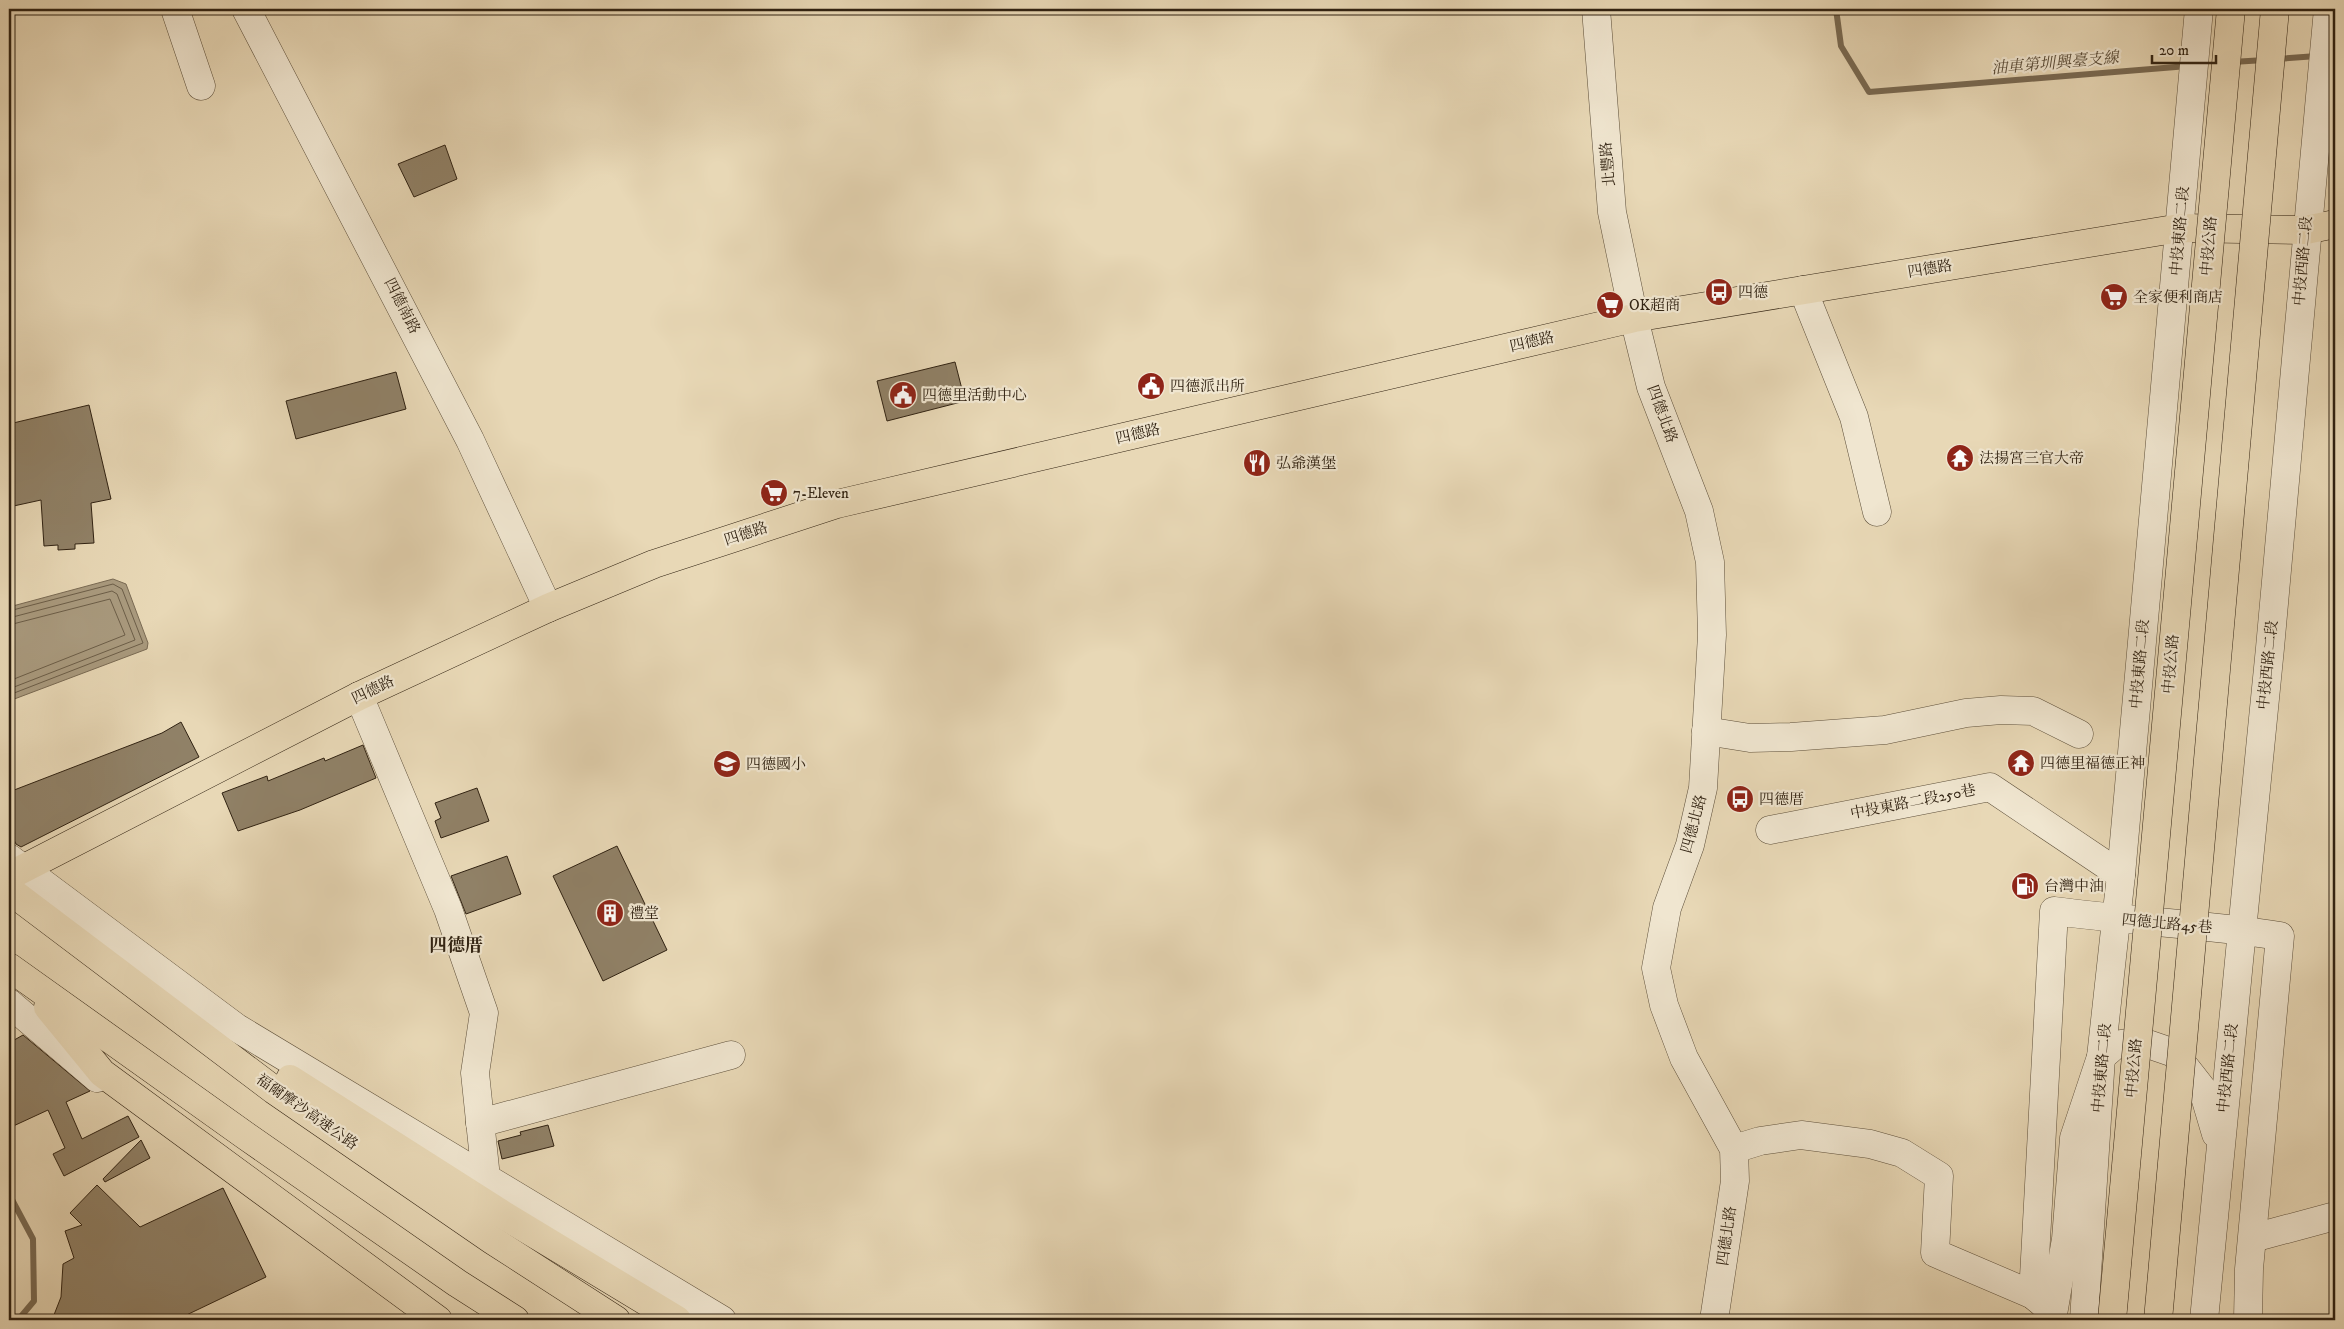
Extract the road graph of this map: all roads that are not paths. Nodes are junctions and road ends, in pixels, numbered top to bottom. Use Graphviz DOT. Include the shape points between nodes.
graph roads {
  1 [pos="175,9"];
  2 [pos="246,9"];
  3 [pos="1596,9"];
  4 [pos="2199,9"];
  5 [pos="2231,9"];
  6 [pos="2275,9"];
  7 [pos="2328,9"];
  8 [pos="201,86"];
  9 [pos="2335,224"];
  10 [pos="2180,228"];
  11 [pos="2306,230"];
  12 [pos="1804,290"];
  13 [pos="1634,318"];
  14 [pos="1877,512"];
  15 [pos="548,608"];
  16 [pos="360,696"];
  17 [pos="1706,731"];
  18 [pos="2079,734"];
  19 [pos="1770,830"];
  20 [pos="12,874"];
  21 [pos="2121,875"];
  22 [pos="2117,920"];
  23 [pos="2241,930"];
  24 [pos="71,936"];
  25 [pos="17,973"];
  26 [pos="9,1003"];
  27 [pos="731,1055"];
  28 [pos="2101,1057"];
  29 [pos="480,1123"];
  30 [pos="2219,1145"];
  31 [pos="1734,1149"];
  32 [pos="486,1178"];
  33 [pos="2335,1216"];
  34 [pos="2253,1238"];
  35 [pos="2033,1294"];
  36 [pos="2053,1316"];
  37 [pos="425,1320"];
  38 [pos="438,1320"];
  39 [pos="515,1320"];
  40 [pos="616,1320"];
  41 [pos="677,1320"];
  42 [pos="722,1320"];
  43 [pos="1714,1320"];
  44 [pos="2084,1320"];
  45 [pos="2112,1320"];
  46 [pos="2158,1320"];
  47 [pos="2204,1320"];
  48 [pos="2248,1320"];
  1 -- 8 [label="street"];
  2 -- 15 [label="street, 四德南路" via="453,406"];
  3 -- 13 [label="street, 北豐路" via="1612,212"];
  4 -- 10 [label="street, 中投東路二段"];
  5 -- 45 [label="main road, 中投公路, bridge"];
  6 -- 46 [label="main road, bridge"];
  7 -- 11 [label="street, 中投西路二段"];
  9 -- 11 [label="main road, 四德路"];
  10 -- 11 [label="main road, 四德路"];
  10 -- 12 [label="main road, 四德路"];
  10 -- 21 [label="street, 中投東路二段"];
  11 -- 23 [label="street, 中投西路二段" via="2270,647"];
  12 -- 13 [label="main road, 四德路"];
  12 -- 14 [label="street" via="1854,416"];
  13 -- 15 [label="main road, 四德路" via="837,504 654,564"];
  13 -- 17 [label="street, 四德北路" via="1651,387 1699,511 1710,562 1712,635"];
  15 -- 16 [label="main road, 四德路"];
  16 -- 20 [label="main road, 四德路"];
  16 -- 29 [label="street" via="448,910 484,1014 475,1073"];
  17 -- 18 [label="street" via="1750,738 1791,737 1885,730 1966,713 2001,710 2033,711"];
  17 -- 31 [label="street, 四德北路" via="1703,788 1690,845 1667,908 1656,968 1664,1005 1684,1058"];
  19 -- 21 [label="street, 中投東路二段250巷" via="1990,787"];
  20 -- 24 [label="main road, 福爾摩沙高速公路"];
  20 -- 32 [label="street" via="238,1028"];
  21 -- 22 [label="street, 中投東路二段"];
  22 -- 23 [label="street, 四德北路45巷"];
  22 -- 28 [label="street, 中投東路二段"];
  22 -- 35 [label="street, 四德北路45巷" via="2054,911"];
  23 -- 30 [label="street, 中投西路二段"];
  23 -- 34 [label="street, 四德北路45巷" via="2280,936"];
  24 -- 40 [label="main road, 福爾摩沙高速公路" via="274,1090 492,1240"];
  24 -- 41 [label="main road" via="224,1031 286,1077"];
  25 -- 38 [label="main road" via="102,1073"];
  25 -- 39 [label="main road" via="432,1266"];
  26 -- 37 [label="street" via="103,1083"];
  27 -- 29 [label="street"];
  28 -- 30 [label="street" via="2115,1045 2139,1041 2174,1053 2203,1090"];
  28 -- 36 [label="street" via="2074,1138 2066,1239"];
  28 -- 44 [label="street, 中投東路二段"];
  29 -- 32 [label="street"];
  30 -- 47 [label="street, 中投西路二段"];
  31 -- 35 [label="street" via="1760,1141 1801,1135 1870,1144 1902,1153 1939,1176 1935,1253"];
  31 -- 43 [label="street, 四德北路" via="1735,1181"];
  32 -- 42 [label="street"];
  33 -- 34 [label="street"];
  34 -- 48 [label="street, 四德北路45巷"];
  35 -- 36 [label="street"];
}
